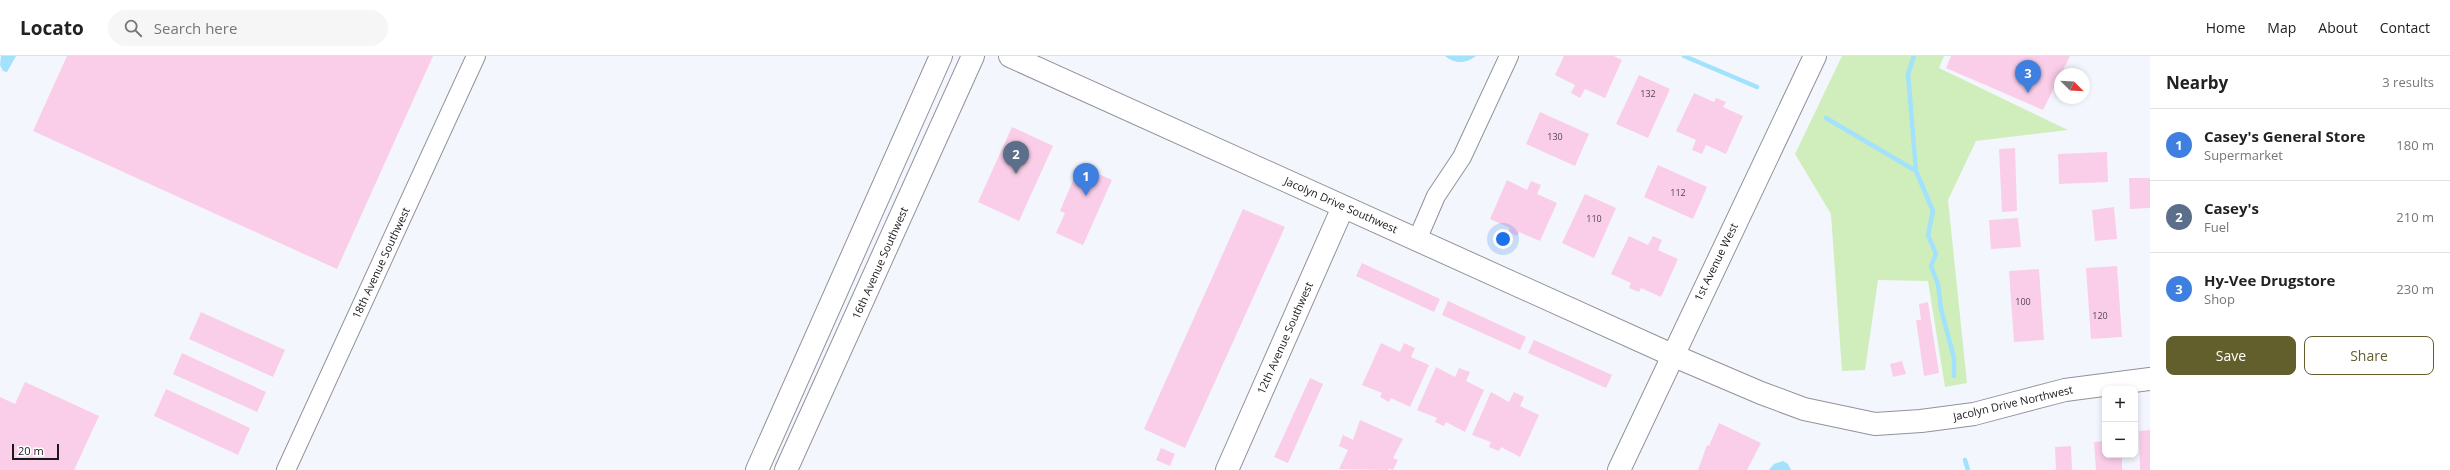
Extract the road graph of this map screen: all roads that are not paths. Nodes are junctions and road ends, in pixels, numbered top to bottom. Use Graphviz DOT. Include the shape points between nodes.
graph roads {
  1 [pos="476,56"];
  2 [pos="941,56"];
  3 [pos="973,56"];
  4 [pos="1010,56"];
  5 [pos="1509,56"];
  6 [pos="1815,56"];
  7 [pos="1343,207"];
  8 [pos="1417,240"];
  9 [pos="835,296"];
  10 [pos="1672,355"];
  11 [pos="2150,379"];
  12 [pos="809,420"];
  13 [pos="286,470"];
  14 [pos="757,470"];
  15 [pos="786,470"];
  16 [pos="1227,470"];
  17 [pos="1619,470"];
  1 -- 13 [label="street, 18th Avenue Southwest"];
  2 -- 9 [label="street"];
  3 -- 12 [label="street, 16th Avenue Southwest"];
  4 -- 7 [label="street, Jacolyn Drive Southwest"];
  5 -- 8 [label="street" via="1462,157 1436,196"];
  6 -- 10 [label="street, 1st Avenue West"];
  7 -- 8 [label="street, Jacolyn Drive Southwest"];
  7 -- 16 [label="street, 12th Avenue Southwest"];
  8 -- 10 [label="street, Jacolyn Drive Southwest"];
  9 -- 12 [label="street" via="840,308 840,322 805,401 804,412"];
  9 -- 14 [label="street"];
  10 -- 11 [label="street, Jacolyn Drive Northwest" via="1804,409 1875,424 1974,414 2065,390"];
  10 -- 17 [label="street, 1st Avenue West"];
  12 -- 15 [label="street, 16th Avenue Southwest"];
}
